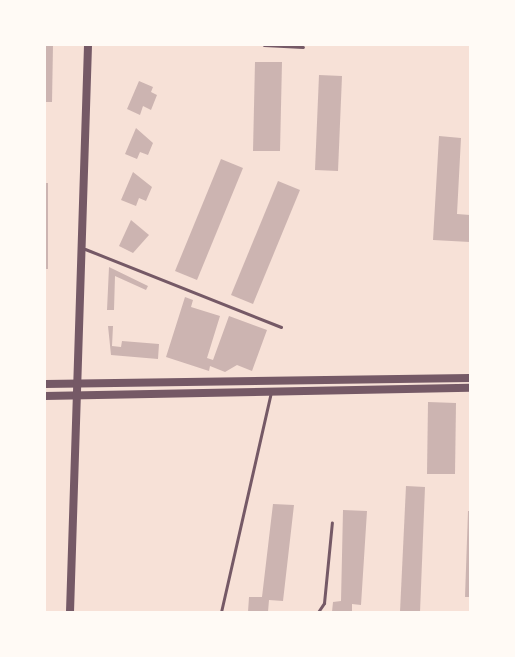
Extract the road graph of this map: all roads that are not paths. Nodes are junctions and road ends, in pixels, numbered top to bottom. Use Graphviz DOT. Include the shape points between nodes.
graph roads {
  1 [pos="88,45"];
  2 [pos="264,45"];
  3 [pos="303,47"];
  4 [pos="85,249"];
  5 [pos="281,327"];
  6 [pos="470,378"];
  7 [pos="45,384"];
  8 [pos="78,384"];
  9 [pos="470,388"];
  10 [pos="271,391"];
  11 [pos="45,396"];
  12 [pos="77,396"];
  13 [pos="332,522"];
  14 [pos="69,612"];
  15 [pos="221,612"];
  16 [pos="318,612"];
  1 -- 4 [label="street"];
  2 -- 3 [label="lane"];
  4 -- 5 [label="lane"];
  4 -- 8 [label="street"];
  6 -- 8 [label="street"];
  7 -- 8 [label="street"];
  8 -- 12 [label="street"];
  9 -- 10 [label="street"];
  10 -- 12 [label="street"];
  10 -- 15 [label="lane"];
  11 -- 12 [label="street"];
  12 -- 14 [label="street"];
  13 -- 16 [label="lane" via="324,603"];
}
